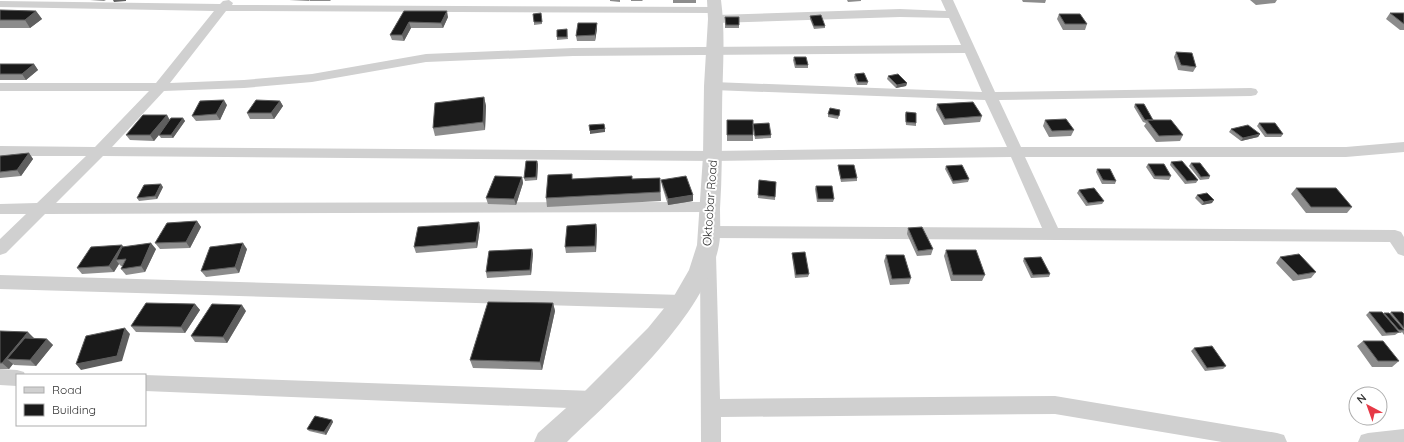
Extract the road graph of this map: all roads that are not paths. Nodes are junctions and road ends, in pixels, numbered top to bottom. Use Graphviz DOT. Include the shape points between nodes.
graph roads {
  1 [pos="947,0"];
  2 [pos="0,4"];
  3 [pos="227,4"];
  4 [pos="715,10"];
  5 [pos="954,15"];
  6 [pos="970,50"];
  7 [pos="714,52"];
  8 [pos="713,86"];
  9 [pos="160,87"];
  10 [pos="0,88"];
  11 [pos="1251,92"];
  12 [pos="991,96"];
  13 [pos="1404,148"];
  14 [pos="0,151"];
  15 [pos="99,152"];
  16 [pos="1016,152"];
  17 [pos="713,156"];
  18 [pos="710,207"];
  19 [pos="0,209"];
  20 [pos="42,209"];
  21 [pos="1053,234"];
  22 [pos="709,238"];
  23 [pos="0,249"];
  24 [pos="1404,250"];
  25 [pos="0,282"];
  26 [pos="682,302"];
  27 [pos="0,377"];
  28 [pos="16,378"];
  29 [pos="146,383"];
  30 [pos="593,400"];
  31 [pos="711,408"];
  32 [pos="1404,438"];
  33 [pos="548,442"];
  34 [pos="711,442"];
  35 [pos="1276,442"];
  36 [pos="1368,442"];
  1 -- 5 [label="street"];
  2 -- 3 [label="street"];
  3 -- 4 [label="street"];
  3 -- 9 [label="street"];
  4 -- 5 [label="street"];
  4 -- 7 [label="street, Oktoobar Road"];
  5 -- 6 [label="street"];
  6 -- 7 [label="street"];
  6 -- 12 [label="street"];
  7 -- 8 [label="street, Oktoobar Road"];
  7 -- 9 [label="street" via="573,52 426,58 312,78"];
  8 -- 12 [label="street"];
  8 -- 17 [label="street, Oktoobar Road"];
  9 -- 10 [label="street"];
  9 -- 15 [label="street"];
  11 -- 12 [label="street"];
  12 -- 16 [label="street"];
  13 -- 16 [label="street" via="1346,152"];
  14 -- 15 [label="street"];
  15 -- 17 [label="street"];
  15 -- 20 [label="street"];
  16 -- 17 [label="street"];
  16 -- 21 [label="street"];
  17 -- 18 [label="street, Oktoobar Road"];
  18 -- 20 [label="street"];
  18 -- 22 [label="street, Oktoobar Road"];
  19 -- 20 [label="street"];
  20 -- 23 [label="street"];
  21 -- 22 [label="street"];
  21 -- 24 [label="street" via="1395,236"];
  22 -- 26 [label="street, Oktoobar Road" via="700,271"];
  22 -- 31 [label="street"];
  25 -- 26 [label="street"];
  26 -- 30 [label="street, Oktoobar Road" via="657,335"];
  27 -- 28 [label="street"];
  29 -- 30 [label="street"];
  30 -- 33 [label="street, Oktoobar Road"];
  31 -- 34 [label="street"];
  31 -- 35 [label="street" via="1055,405"];
  32 -- 36 [label="street"];
}
